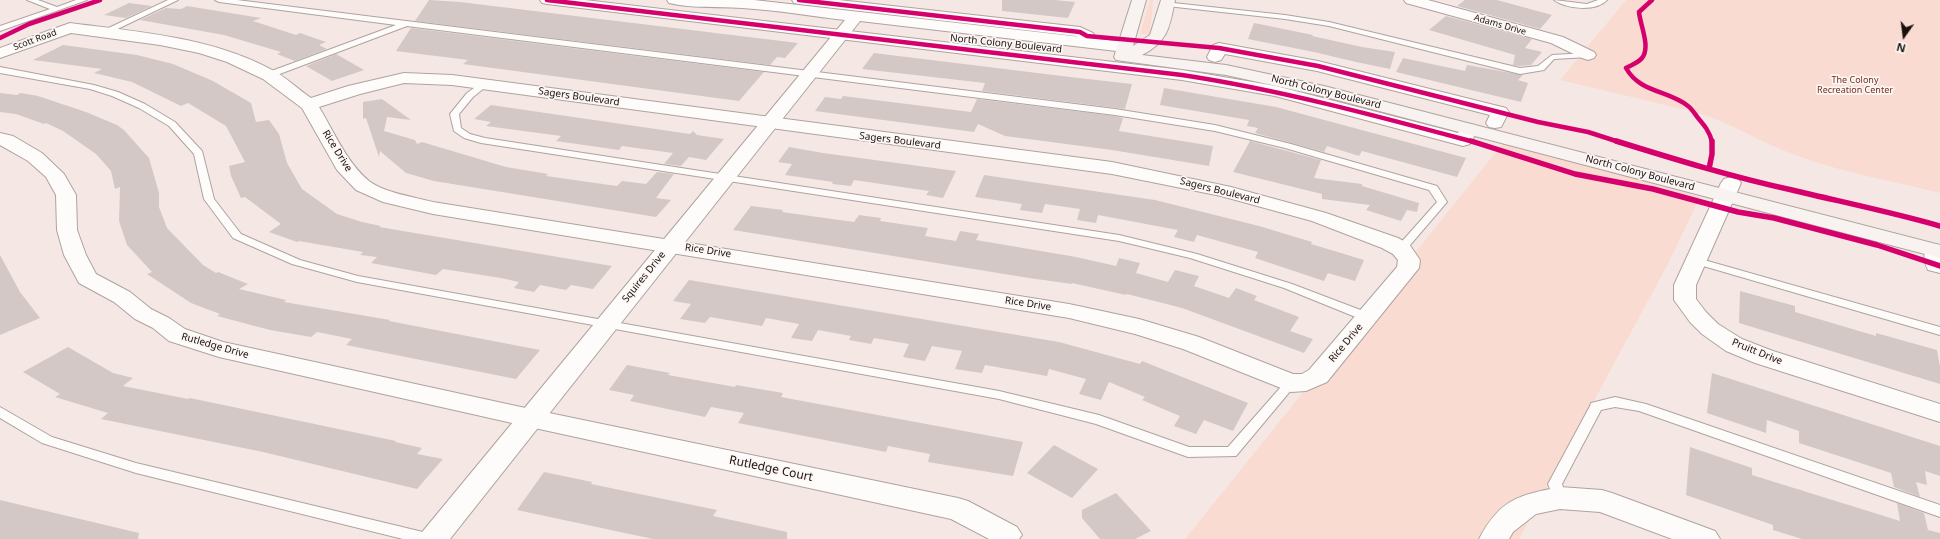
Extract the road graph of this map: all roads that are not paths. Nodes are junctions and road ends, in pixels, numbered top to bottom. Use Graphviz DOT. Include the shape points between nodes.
graph roads {
  1 [pos="31,0"];
  2 [pos="83,0"];
  3 [pos="174,0"];
  4 [pos="219,0"];
  5 [pos="548,0"];
  6 [pos="674,0"];
  7 [pos="799,0"];
  8 [pos="1136,0"];
  9 [pos="1411,0"];
  10 [pos="1558,0"];
  11 [pos="1603,0"];
  12 [pos="1167,2"];
  13 [pos="57,9"];
  14 [pos="851,21"];
  15 [pos="407,24"];
  16 [pos="70,28"];
  17 [pos="0,29"];
  18 [pos="104,32"];
  19 [pos="1160,34"];
  20 [pos="1144,49"];
  21 [pos="1123,52"];
  22 [pos="0,53"];
  23 [pos="1188,54"];
  24 [pos="1588,55"];
  25 [pos="1215,57"];
  26 [pos="0,70"];
  27 [pos="809,74"];
  28 [pos="269,75"];
  29 [pos="485,83"];
  30 [pos="308,105"];
  31 [pos="768,123"];
  32 [pos="1495,123"];
  33 [pos="1469,129"];
  34 [pos="0,139"];
  35 [pos="724,179"];
  36 [pos="1727,189"];
  37 [pos="670,245"];
  38 [pos="1401,249"];
  39 [pos="1939,251"];
  40 [pos="1697,261"];
  41 [pos="1367,317"];
  42 [pos="607,323"];
  43 [pos="1940,331"];
  44 [pos="1291,383"];
  45 [pos="0,412"];
  46 [pos="1940,413"];
  47 [pos="530,418"];
  48 [pos="1560,498"];
  49 [pos="1940,511"];
  50 [pos="1004,537"];
  51 [pos="427,539"];
  52 [pos="433,539"];
  53 [pos="1494,539"];
  54 [pos="1705,539"];
  1 -- 13 [label="lane"];
  2 -- 13 [label="lane"];
  3 -- 18 [label="lane"];
  4 -- 15 [label="lane"];
  5 -- 14 [label="street"];
  6 -- 14 [label="street, North Colony Boulevard" via="734,12"];
  7 -- 14 [label="street"];
  8 -- 21 [label="main road"];
  9 -- 24 [label="street, Adams Drive" via="1557,40"];
  10 -- 11 [label="lane" via="1583,6 1594,6"];
  12 -- 19 [label="main road"];
  12 -- 24 [label="lane" via="1328,24 1520,71 1541,68 1552,57"];
  13 -- 17 [label="lane"];
  14 -- 21 [label="street, North Colony Boulevard"];
  14 -- 21 [label="street, North Colony Boulevard" via="1080,32 1087,36 1086,42"];
  14 -- 27 [label="street, Squires Drive"];
  14 -- 33 [label="street" via="1235,83 1319,101 1463,140"];
  15 -- 27 [label="lane"];
  15 -- 28 [label="lane"];
  16 -- 18 [label="street, Rice Drive"];
  16 -- 22 [label="street, Scott Road"];
  18 -- 28 [label="street, Rice Drive" via="203,49"];
  19 -- 20 [label="main road"];
  19 -- 23 [label="main road" via="1173,47"];
  20 -- 21 [label="main road"];
  20 -- 23 [label="main road"];
  21 -- 33 [label="main road, North Colony Boulevard" via="1267,78"];
  23 -- 25 [label="main road"];
  25 -- 32 [label="street" via="1219,48 1318,66 1500,112"];
  26 -- 42 [label="lane" via="91,86 131,100 172,124 199,153 209,199 237,236 296,262 357,279"];
  27 -- 31 [label="street, Squires Drive"];
  27 -- 38 [label="lane" via="1115,112 1215,128 1288,146 1433,188 1442,202"];
  28 -- 30 [label="street, Rice Drive"];
  29 -- 30 [label="street, Sagers Boulevard" via="404,78"];
  29 -- 31 [label="street, Sagers Boulevard"];
  29 -- 35 [label="lane" via="470,95 454,114 457,129 467,136"];
  30 -- 37 [label="street, Rice Drive" via="347,170 363,186 390,198 433,208"];
  31 -- 35 [label="street, Squires Drive"];
  31 -- 38 [label="street, Sagers Boulevard" via="1112,168 1168,179 1224,191 1319,217"];
  32 -- 36 [label="main road, North Colony Boulevard"];
  33 -- 36 [label="main road, North Colony Boulevard"];
  34 -- 47 [label="street, Rutledge Drive" via="35,158 54,174 66,195 67,230 75,255 87,278 122,297 143,314 177,335 219,349"];
  35 -- 37 [label="street, Squires Drive"];
  35 -- 41 [label="lane" via="1120,238 1193,256 1280,283"];
  36 -- 39 [label="main road, North Colony Boulevard"];
  36 -- 40 [label="street, Pruitt Drive"];
  37 -- 42 [label="street, Squires Drive"];
  37 -- 44 [label="street, Rice Drive" via="1069,311 1140,327 1191,343"];
  38 -- 41 [label="street" via="1409,260 1408,268"];
  40 -- 43 [label="lane"];
  40 -- 46 [label="street, Pruitt Drive" via="1685,285 1685,300 1710,330 1764,357"];
  41 -- 44 [label="street, Rice Drive" via="1318,376 1306,382"];
  42 -- 44 [label="lane" via="999,395 1099,420 1188,452 1231,452"];
  42 -- 47 [label="street, Squires Drive"];
  45 -- 51 [label="lane" via="47,440 136,468"];
  47 -- 50 [label="street, Rutledge Court" via="958,509"];
  47 -- 52 [label="street, Squires Drive"];
  48 -- 49 [label="lane" via="1555,484 1596,406 1615,402 1641,407"];
  48 -- 53 [label="street" via="1528,504 1503,524"];
  48 -- 54 [label="street" via="1602,501"];
}
